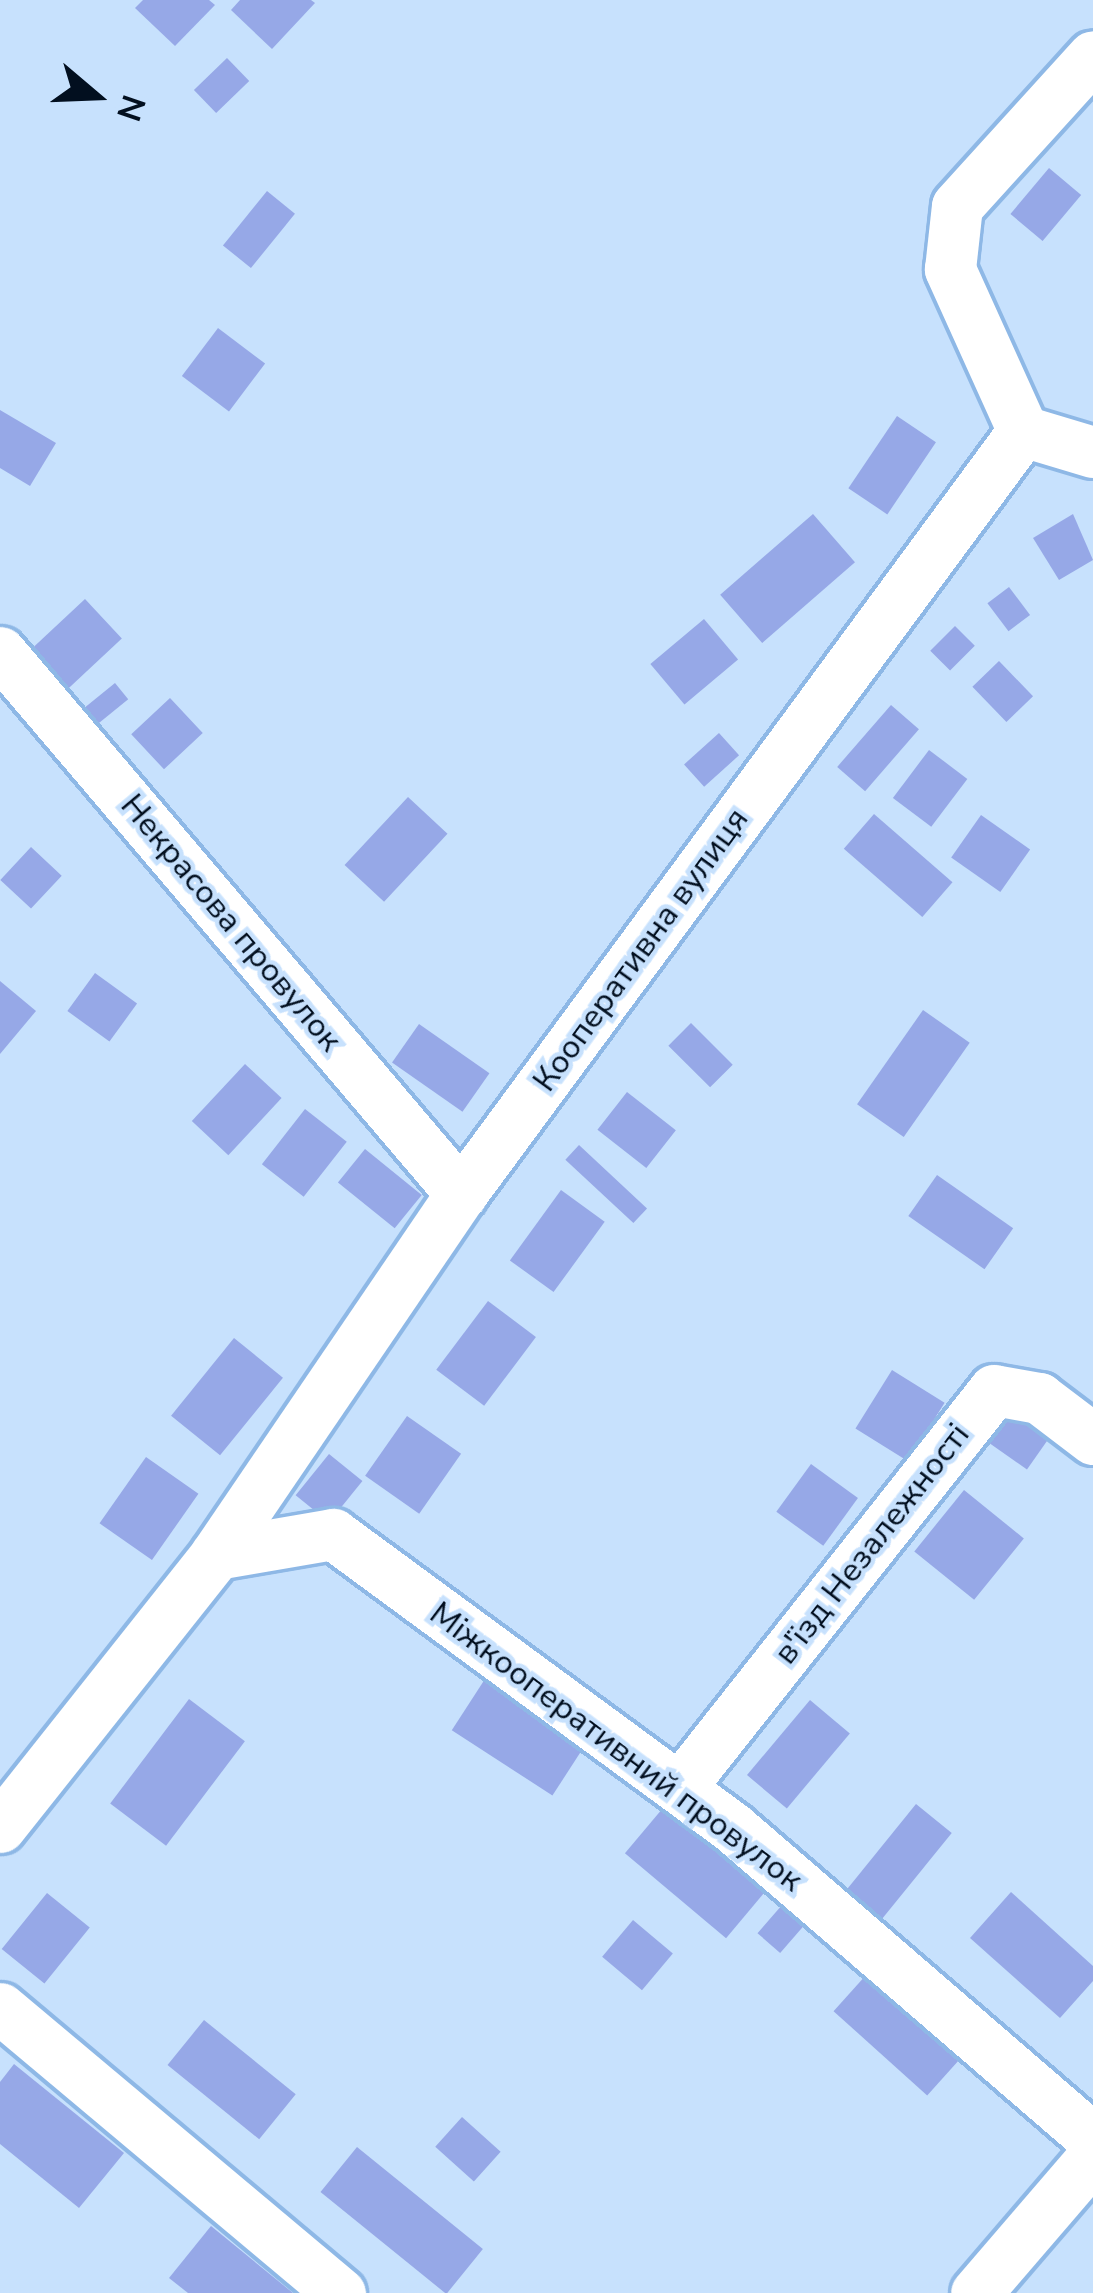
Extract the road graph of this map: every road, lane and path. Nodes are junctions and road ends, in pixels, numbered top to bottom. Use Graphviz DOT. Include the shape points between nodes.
graph roads {
  1 [pos="1093,56"];
  2 [pos="1023,430"];
  3 [pos="1093,452"];
  4 [pos="0,652"];
  5 [pos="461,1194"];
  6 [pos="1093,1439"];
  7 [pos="216,1554"];
  8 [pos="680,1787"];
  9 [pos="2,1819"];
  10 [pos="0,2008"];
  11 [pos="1093,2139"];
  12 [pos="1093,2157"];
  13 [pos="340,2293"];
  14 [pos="976,2293"];
  1 -- 2 [label="street" via="957,206 950,269"];
  2 -- 3 [label="street"];
  2 -- 5 [label="street, Кооперативна вулиця"];
  4 -- 5 [label="street, Некрасова провулок"];
  5 -- 7 [label="street, Кооперативна вулиця"];
  6 -- 8 [label="street, в'їзд Незалежності" via="1039,1398 994,1390"];
  7 -- 8 [label="street, Міжкооперативний провулок" via="333,1534"];
  7 -- 9 [label="street, Кооперативна вулиця"];
  8 -- 11 [label="street, Міжкооперативний провулок"];
  10 -- 13 [label="street"];
  12 -- 14 [label="street"];
}
